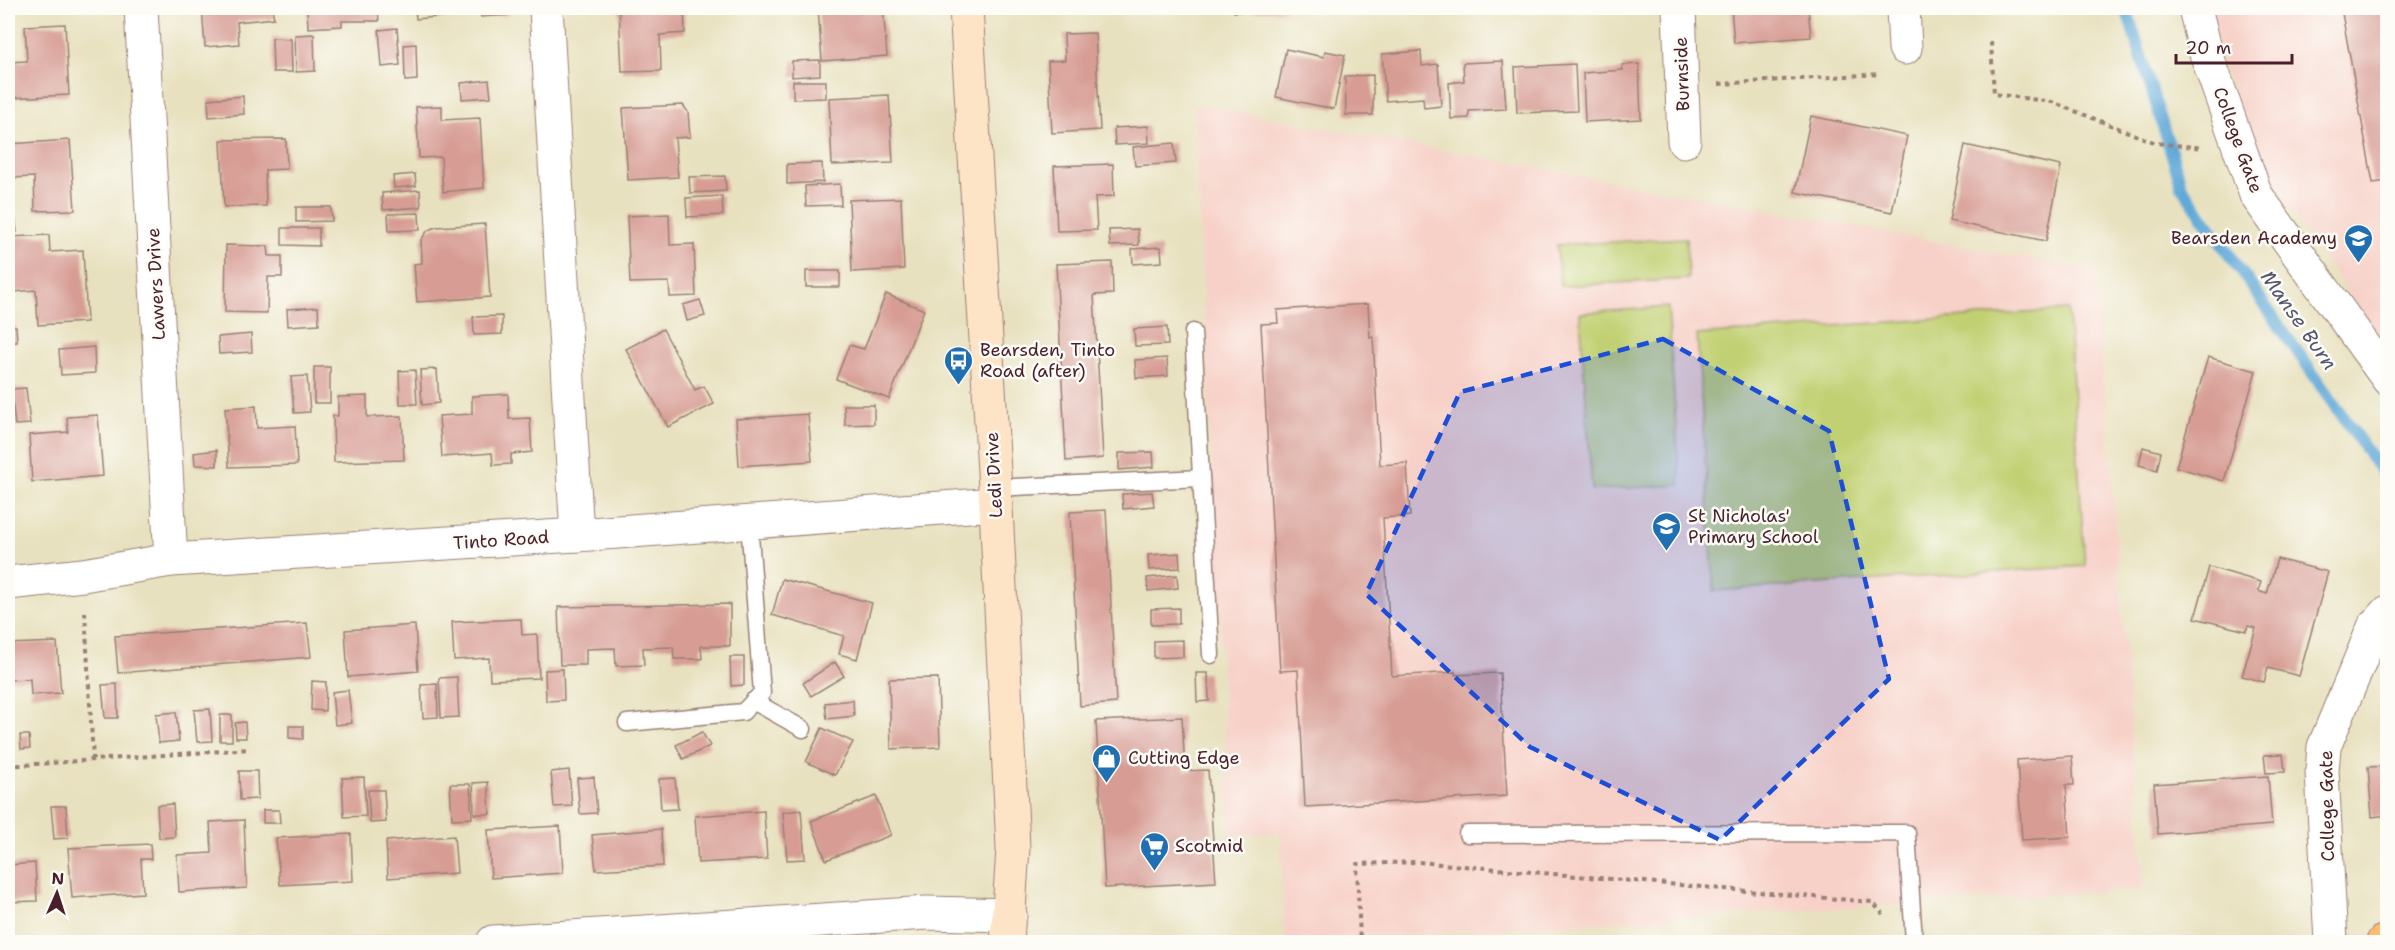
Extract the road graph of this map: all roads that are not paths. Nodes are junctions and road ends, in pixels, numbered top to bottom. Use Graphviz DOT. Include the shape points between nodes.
graph roads {
  1 [pos="141,8"];
  2 [pos="546,8"];
  3 [pos="966,8"];
  4 [pos="1679,8"];
  5 [pos="1903,8"];
  6 [pos="2195,8"];
  7 [pos="1905,48"];
  8 [pos="1684,141"];
  9 [pos="1193,332"];
  10 [pos="2388,379"];
  11 [pos="1201,478"];
  12 [pos="996,496"];
  13 [pos="749,522"];
  14 [pos="577,535"];
  15 [pos="171,560"];
  16 [pos="8,583"];
  17 [pos="2388,612"];
  18 [pos="1211,656"];
  19 [pos="753,701"];
  20 [pos="627,723"];
  21 [pos="803,729"];
  22 [pos="1467,834"];
  23 [pos="1009,929"];
  24 [pos="493,942"];
  25 [pos="1914,942"];
  26 [pos="2331,942"];
  27 [pos="2383,942"];
  28 [pos="2388,942"];
  1 -- 15 [label="street, Lawers Drive"];
  2 -- 14 [label="street"];
  3 -- 12 [label="street, Ledi Drive"];
  4 -- 8 [label="street, Burnside"];
  5 -- 7 [label="street"];
  6 -- 10 [label="street, College Gate" via="2206,53 2256,195"];
  9 -- 11 [label="lane"];
  11 -- 12 [label="lane"];
  11 -- 18 [label="lane"];
  12 -- 13 [label="street, Tinto Road"];
  12 -- 23 [label="street, Ledi Drive" via="1013,848"];
  13 -- 14 [label="street, Tinto Road"];
  13 -- 19 [label="lane" via="762,693"];
  14 -- 15 [label="street, Tinto Road"];
  15 -- 16 [label="street, Tinto Road"];
  17 -- 26 [label="street, College Gate" via="2374,627 2324,747"];
  19 -- 20 [label="lane" via="743,712"];
  19 -- 21 [label="lane"];
  22 -- 25 [label="lane" via="1907,833"];
  23 -- 24 [label="street" via="927,913"];
  27 -- 28 [label="main road"];
}
